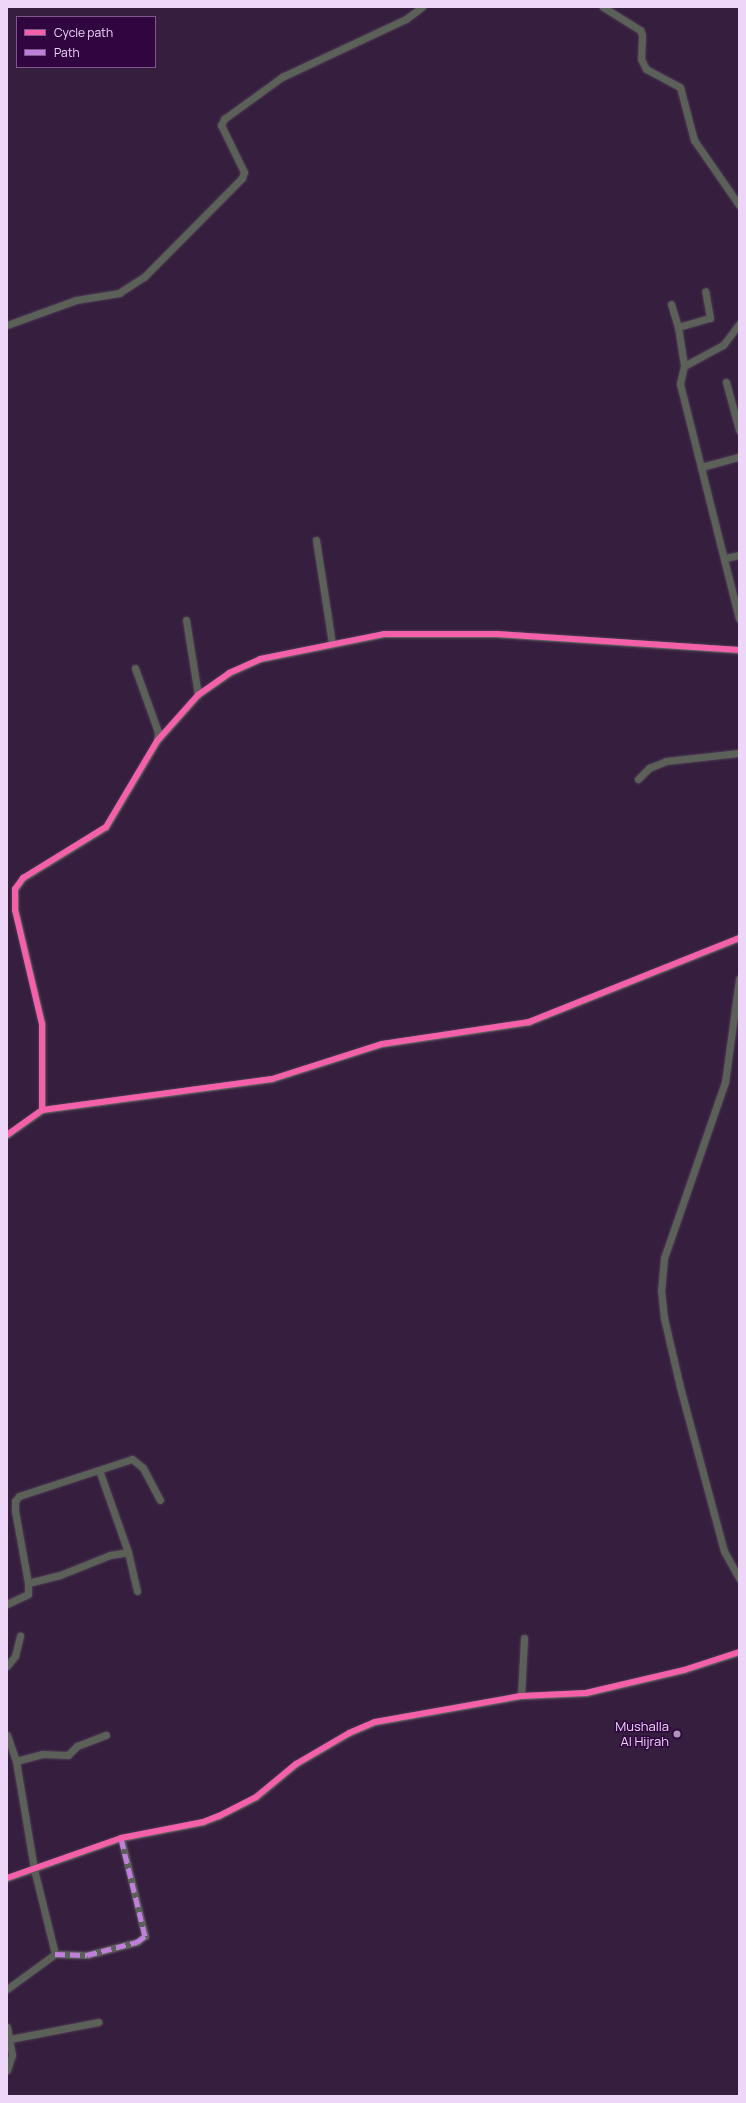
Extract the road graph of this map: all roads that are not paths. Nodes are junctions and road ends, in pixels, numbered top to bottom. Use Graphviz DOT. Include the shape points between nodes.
graph roads {
  1 [pos="422,7"];
  2 [pos="603,7"];
  3 [pos="739,205"];
  4 [pos="705,291"];
  5 [pos="671,304"];
  6 [pos="739,324"];
  7 [pos="7,325"];
  8 [pos="678,327"];
  9 [pos="684,366"];
  10 [pos="726,382"];
  11 [pos="739,430"];
  12 [pos="739,457"];
  13 [pos="701,468"];
  14 [pos="316,540"];
  15 [pos="739,555"];
  16 [pos="725,558"];
  17 [pos="739,619"];
  18 [pos="186,620"];
  19 [pos="332,643"];
  20 [pos="739,650"];
  21 [pos="135,668"];
  22 [pos="198,695"];
  23 [pos="157,741"];
  24 [pos="739,753"];
  25 [pos="638,779"];
  26 [pos="15,910"];
  27 [pos="7,912"];
  28 [pos="739,938"];
  29 [pos="739,979"];
  30 [pos="42,1110"];
  31 [pos="7,1135"];
  32 [pos="99,1470"];
  33 [pos="160,1500"];
  34 [pos="128,1552"];
  35 [pos="739,1578"];
  36 [pos="28,1583"];
  37 [pos="138,1591"];
  38 [pos="7,1604"];
  39 [pos="20,1636"];
  40 [pos="524,1638"];
  41 [pos="739,1652"];
  42 [pos="7,1666"];
  43 [pos="521,1696"];
  44 [pos="7,1735"];
  45 [pos="106,1735"];
  46 [pos="16,1761"];
  47 [pos="121,1838"];
  48 [pos="34,1869"];
  49 [pos="7,1878"];
  50 [pos="55,1954"];
  51 [pos="7,1989"];
  52 [pos="98,2022"];
  53 [pos="7,2028"];
  54 [pos="10,2039"];
  55 [pos="7,2070"];
  1 -- 7 [label="street" via="406,19 282,77 224,119 221,126 244,172 242,178 144,277 119,294 76,300"];
  2 -- 3 [label="street" via="640,30 646,69 678,84 688,109 696,144"];
  4 -- 8 [label="street" via="710,318"];
  5 -- 8 [label="street"];
  6 -- 9 [label="street" via="723,345"];
  8 -- 9 [label="street"];
  9 -- 13 [label="street" via="681,390"];
  10 -- 11 [label="street"];
  12 -- 13 [label="street"];
  13 -- 16 [label="street"];
  14 -- 19 [label="street"];
  15 -- 16 [label="street"];
  16 -- 17 [label="street"];
  18 -- 22 [label="street"];
  19 -- 20 [label="street" via="377,635 468,633"];
  19 -- 22 [label="street" via="244,665"];
  21 -- 23 [label="street" via="158,732"];
  22 -- 23 [label="street"];
  23 -- 26 [label="street" via="109,823 102,831 23,878 14,889"];
  24 -- 25 [label="street" via="666,761 649,768"];
  26 -- 27 [label="street"];
  26 -- 30 [label="street" via="42,1024"];
  28 -- 30 [label="street" via="529,1022 382,1044 272,1079"];
  29 -- 35 [label="street" via="725,1082 664,1258 661,1290 664,1318 680,1387 724,1551"];
  30 -- 31 [label="street"];
  32 -- 33 [label="street" via="132,1459 138,1462"];
  32 -- 34 [label="street"];
  32 -- 36 [label="street" via="19,1496 15,1501"];
  34 -- 36 [label="street" via="110,1555 60,1575"];
  34 -- 37 [label="street"];
  36 -- 38 [label="street" via="28,1594"];
  39 -- 42 [label="street" via="15,1656"];
  40 -- 43 [label="street"];
  41 -- 43 [label="street" via="684,1670 586,1693"];
  43 -- 47 [label="street" via="389,1718 361,1727 296,1764 256,1797 219,1816 203,1822"];
  44 -- 46 [label="street"];
  45 -- 46 [label="street" via="77,1746 68,1755 42,1754"];
  46 -- 48 [label="street"];
  47 -- 48 [label="street"];
  47 -- 50 [label="street" via="145,1936 137,1942 87,1955"];
  48 -- 49 [label="street"];
  48 -- 50 [label="street"];
  50 -- 51 [label="street"];
  52 -- 54 [label="street"];
  53 -- 54 [label="street"];
  54 -- 55 [label="street" via="12,2055"];
}
